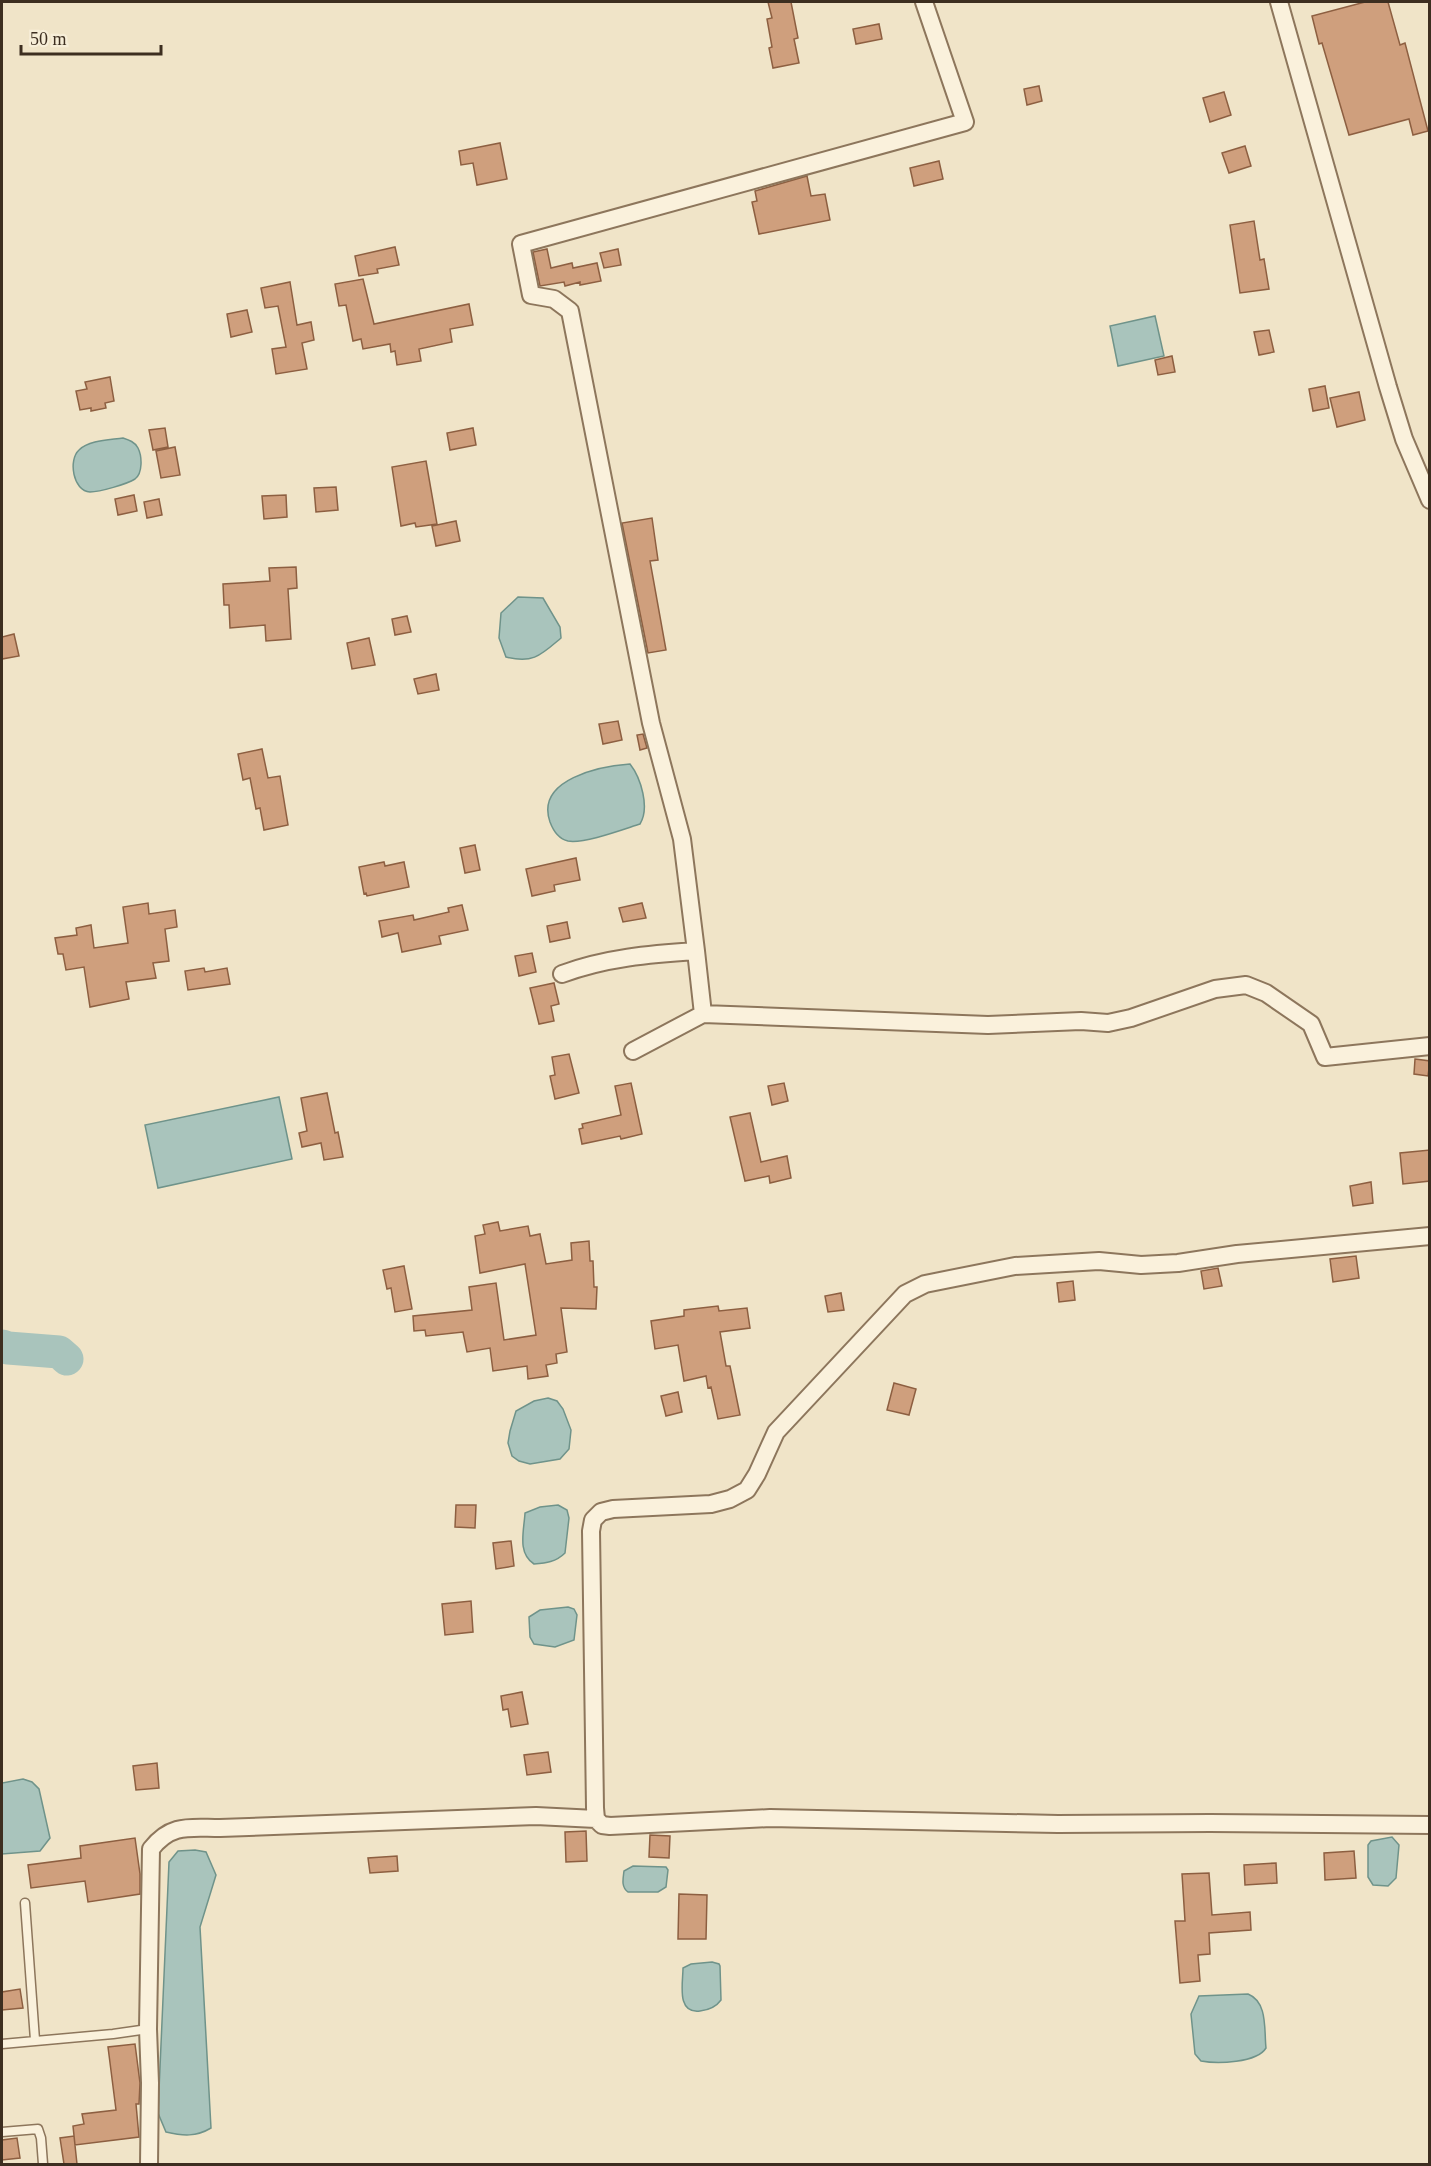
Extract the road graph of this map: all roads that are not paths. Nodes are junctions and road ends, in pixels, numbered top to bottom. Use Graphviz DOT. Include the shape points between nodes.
graph roads {
  1 [pos="924,2"];
  2 [pos="1279,2"];
  3 [pos="1430,500"];
  4 [pos="696,951"];
  5 [pos="562,974"];
  6 [pos="703,1014"];
  7 [pos="1430,1046"];
  8 [pos="633,1051"];
  9 [pos="1430,1236"];
  10 [pos="596,1819"];
  11 [pos="1430,1825"];
  12 [pos="26,1904"];
  13 [pos="148,2028"];
  14 [pos="35,2040"];
  15 [pos="2,2044"];
  16 [pos="2,2132"];
  17 [pos="43,2164"];
  18 [pos="149,2164"];
  1 -- 4 [label="street" via="965,122 521,244 531,295 554,299 570,311 651,723 682,839"];
  2 -- 3 [label="street" via="1388,387 1404,439"];
  4 -- 5 [label="street" via="640,955 586,965"];
  4 -- 6 [label="street"];
  6 -- 7 [label="street" via="988,1025 1108,1023 1215,989 1246,985 1266,993 1311,1024 1325,1057"];
  6 -- 8 [label="street"];
  9 -- 10 [label="street" via="1151,1265 1099,1261 1015,1266 925,1284 905,1293 776,1432 747,1490 711,1504 613,1509 601,1512 593,1520"];
  10 -- 11 [label="street" via="610,1826 770,1818"];
  10 -- 13 [label="street" via="536,1816 179,1828 161,1836 151,1849"];
  12 -- 14 [label="lane"];
  13 -- 14 [label="lane"];
  13 -- 18 [label="street"];
  14 -- 15 [label="lane"];
  16 -- 17 [label="lane" via="38,2129"];
}
